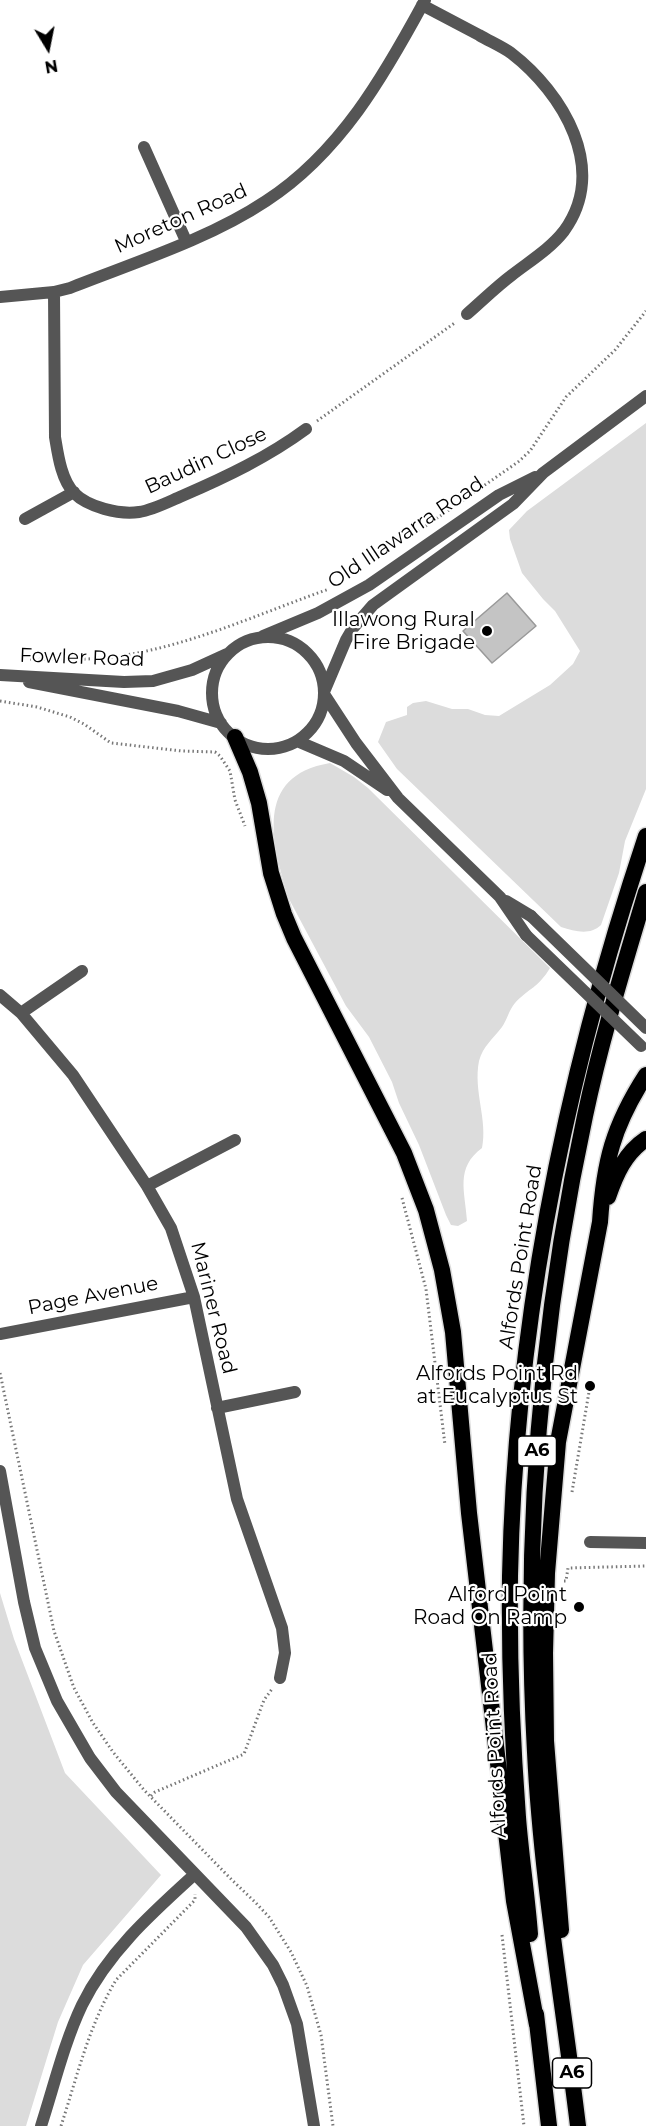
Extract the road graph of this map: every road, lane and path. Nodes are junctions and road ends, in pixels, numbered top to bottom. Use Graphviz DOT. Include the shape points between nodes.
graph roads {
  1 [pos="423,2"];
  2 [pos="144,147"];
  3 [pos="186,241"];
  4 [pos="54,292"];
  5 [pos="0,297"];
  6 [pos="646,311"];
  7 [pos="467,314"];
  8 [pos="646,396"];
  9 [pos="306,429"];
  10 [pos="543,473"];
  11 [pos="74,492"];
  12 [pos="26,519"];
  13 [pos="402,544"];
  14 [pos="333,588"];
  15 [pos="256,638"];
  16 [pos="229,653"];
  17 [pos="30,659"];
  18 [pos="0,675"];
  19 [pos="324,693"];
  20 [pos="0,701"];
  21 [pos="221,723"];
  22 [pos="234,737"];
  23 [pos="297,741"];
  24 [pos="398,798"];
  25 [pos="249,835"];
  26 [pos="646,836"];
  27 [pos="646,892"];
  28 [pos="500,897"];
  29 [pos="82,971"];
  30 [pos="0,995"];
  31 [pos="21,1013"];
  32 [pos="646,1028"];
  33 [pos="643,1048"];
  34 [pos="646,1076"];
  35 [pos="646,1139"];
  36 [pos="235,1140"];
  37 [pos="147,1186"];
  38 [pos="401,1194"];
  39 [pos="600,1222"];
  40 [pos="194,1297"];
  41 [pos="0,1334"];
  42 [pos="0,1372"];
  43 [pos="591,1386"];
  44 [pos="295,1392"];
  45 [pos="217,1408"];
  46 [pos="445,1450"];
  47 [pos="0,1471"];
  48 [pos="570,1502"];
  49 [pos="590,1542"];
  50 [pos="646,1543"];
  51 [pos="646,1566"];
  52 [pos="562,1571"];
  53 [pos="280,1678"];
  54 [pos="150,1796"];
  55 [pos="195,1874"];
  56 [pos="501,1926"];
  57 [pos="565,2020"];
  58 [pos="537,2025"];
  59 [pos="41,2126"];
  60 [pos="61,2126"];
  61 [pos="314,2126"];
  62 [pos="333,2126"];
  63 [pos="524,2126"];
  64 [pos="549,2126"];
  65 [pos="578,2126"];
  1 -- 3 [label="street, Moreton Road" via="375,89 335,140 265,202"];
  1 -- 7 [label="street" via="508,51 529,68 570,124 582,160 579,203 563,231"];
  2 -- 3 [label="street"];
  3 -- 4 [label="street, Moreton Road"];
  4 -- 5 [label="street, Moreton Road"];
  4 -- 11 [label="street" via="55,437 59,460"];
  6 -- 13 [label="path" via="615,350 566,397 530,451"];
  7 -- 9 [label="path"];
  8 -- 10 [label="street, Old Illawarra Road"];
  9 -- 11 [label="street, Baudin Close" via="258,460 148,510 123,513 98,506"];
  10 -- 15 [label="street, Old Illawarra Road" via="499,495 369,585 318,613"];
  10 -- 19 [label="street, Old Illawarra Road" via="513,504 373,604 350,634"];
  11 -- 12 [label="street"];
  14 -- 17 [label="path" via="154,648 113,657"];
  15 -- 16 [label="street"];
  15 -- 19 [label="street" via="284,639 308,653 322,677"];
  16 -- 18 [label="street, Fowler Road" via="192,670 153,681"];
  16 -- 21 [label="street" via="218,669 213,687 214,706"];
  18 -- 21 [label="street, Fowler Road"];
  19 -- 23 [label="street" via="321,712 311,729"];
  19 -- 24 [label="street"];
  20 -- 25 [label="path" via="70,717 111,743 215,752 230,771 235,800"];
  21 -- 22 [label="street"];
  22 -- 23 [label="street" via="265,748"];
  22 -- 58 [label="highway" via="250,771 271,873 284,914 404,1153 426,1210 442,1270 455,1355 469,1514 514,1901"];
  23 -- 24 [label="street" via="344,761"];
  24 -- 28 [label="street"];
  26 -- 58 [label="highway, Alfords Point Road / A6" via="595,1005 565,1126 535,1289 519,1422 511,1547 511,1685"];
  27 -- 57 [label="highway, Alfords Point Road / A6" via="600,1050 577,1155 558,1265 538,1428 531,1576 534,1744 548,1903"];
  28 -- 32 [label="street, bridge" via="531,916"];
  28 -- 33 [label="street, bridge" via="526,935"];
  29 -- 31 [label="street"];
  30 -- 31 [label="street, Mariner Road"];
  31 -- 37 [label="street, Mariner Road" via="73,1075"];
  34 -- 39 [label="highway" via="623,1113 612,1141 602,1186"];
  35 -- 39 [label="highway" via="620,1167"];
  36 -- 37 [label="street"];
  37 -- 40 [label="street, Mariner Road" via="171,1228"];
  38 -- 46 [label="path" via="426,1289"];
  39 -- 57 [label="highway" via="558,1442 546,1583 546,1741 560,1901"];
  40 -- 41 [label="street, Page Avenue"];
  40 -- 45 [label="street, Mariner Road"];
  42 -- 54 [label="path" via="59,1651 93,1723"];
  43 -- 48 [label="path"];
  44 -- 45 [label="street"];
  45 -- 53 [label="street, Mariner Road" via="237,1499 282,1628 285,1653"];
  47 -- 55 [label="street" via="35,1648 57,1701 105,1779"];
  49 -- 50 [label="street"];
  51 -- 52 [label="path" via="568,1568 566,1581"];
  53 -- 54 [label="path" via="264,1700 244,1754"];
  54 -- 62 [label="path" via="255,1902 291,1952 307,1986 319,2027"];
  55 -- 59 [label="street" via="134,1932 92,1987 73,2026"];
  55 -- 60 [label="path" via="195,1900 107,1994"];
  55 -- 61 [label="street" via="246,1927 283,1985 297,2024"];
  56 -- 63 [label="path"];
  57 -- 65 [label="highway, Alfords Point Road / A6"];
  58 -- 64 [label="highway, Alfords Point Road / A6"];
}
